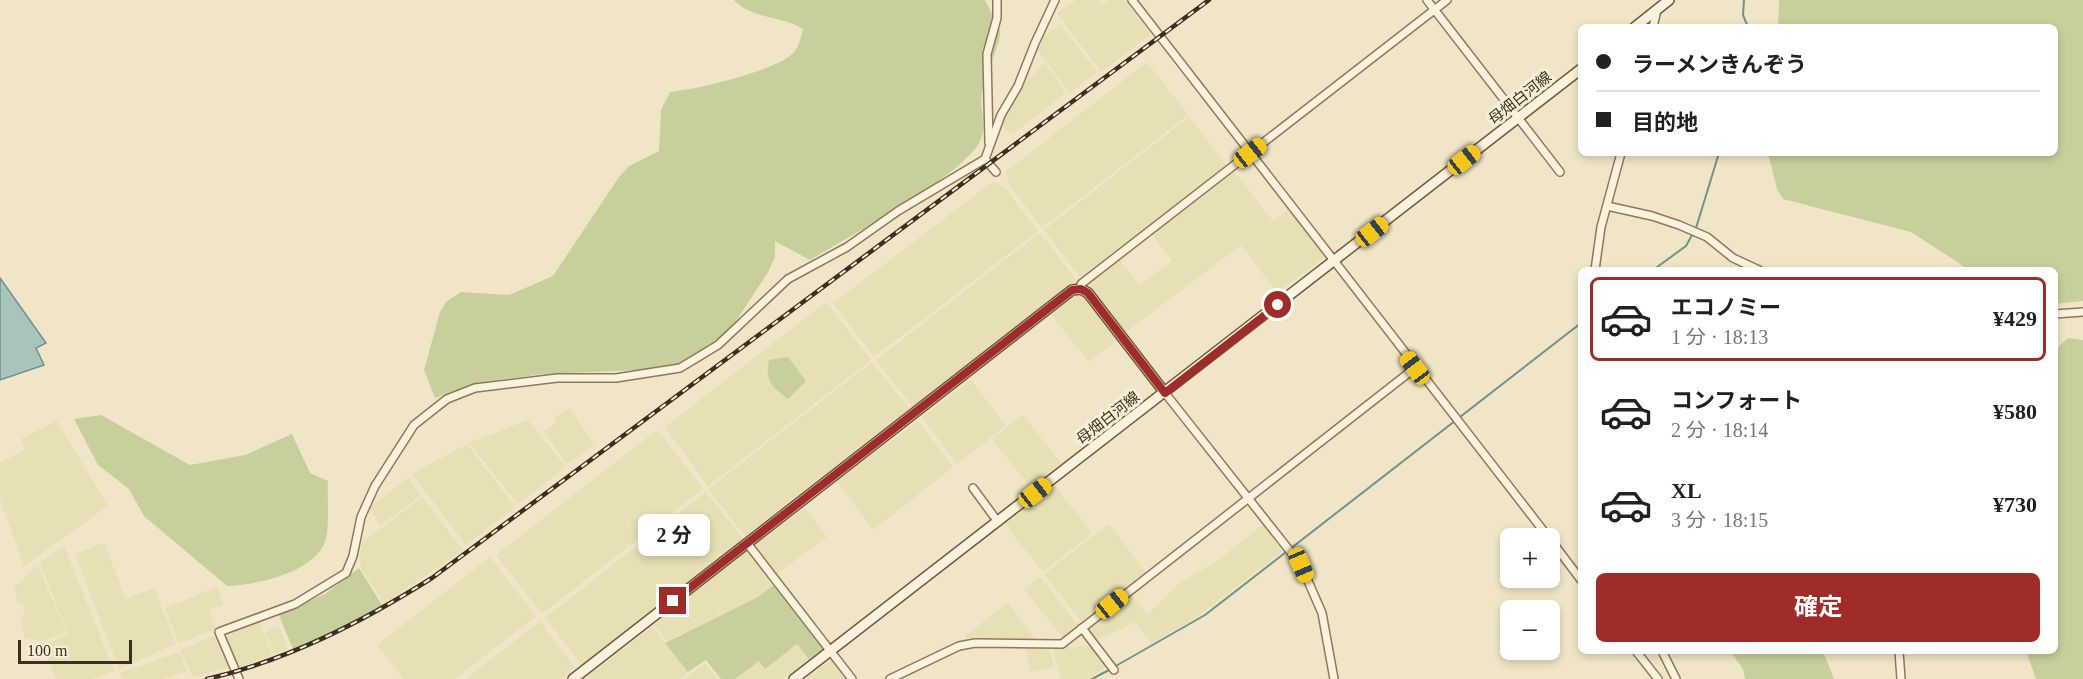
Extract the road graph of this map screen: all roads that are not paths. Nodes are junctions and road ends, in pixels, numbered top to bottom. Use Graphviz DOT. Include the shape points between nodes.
graph roads {
  1 [pos="997,0"];
  2 [pos="1055,0"];
  3 [pos="1132,0"];
  4 [pos="1427,0"];
  5 [pos="1446,0"];
  6 [pos="1670,0"];
  7 [pos="1434,9"];
  8 [pos="1657,10"];
  9 [pos="1639,24"];
  10 [pos="1654,24"];
  11 [pos="1578,71"];
  12 [pos="1518,118"];
  13 [pos="989,146"];
  14 [pos="1250,153"];
  15 [pos="1620,156"];
  16 [pos="985,159"];
  17 [pos="996,172"];
  18 [pos="1560,172"];
  19 [pos="1607,206"];
  20 [pos="1334,261"];
  21 [pos="1596,267"];
  22 [pos="1752,267"];
  23 [pos="1081,289"];
  24 [pos="2083,312"];
  25 [pos="2058,314"];
  26 [pos="1415,368"];
  27 [pos="1165,393"];
  28 [pos="973,488"];
  29 [pos="1248,499"];
  30 [pos="998,522"];
  31 [pos="1541,528"];
  32 [pos="747,543"];
  33 [pos="1560,553"];
  34 [pos="1578,576"];
  35 [pos="1082,628"];
  36 [pos="829,651"];
  37 [pos="1638,654"];
  38 [pos="1664,654"];
  39 [pos="1899,654"];
  40 [pos="1114,670"];
  41 [pos="239,679"];
  42 [pos="573,679"];
  43 [pos="794,679"];
  44 [pos="852,679"];
  45 [pos="890,679"];
  46 [pos="1334,679"];
  47 [pos="1658,679"];
  48 [pos="1676,679"];
  49 [pos="1901,679"];
  1 -- 13 [label="street" via="997,18 987,54"];
  2 -- 13 [label="street"];
  3 -- 14 [label="street"];
  4 -- 7 [label="street"];
  5 -- 7 [label="street"];
  6 -- 8 [label="main road"];
  7 -- 12 [label="street"];
  7 -- 14 [label="street"];
  8 -- 9 [label="main road"];
  8 -- 10 [label="street"];
  11 -- 12 [label="main road, 母畑白河線"];
  12 -- 18 [label="street"];
  12 -- 20 [label="main road, 母畑白河線"];
  13 -- 16 [label="street"];
  14 -- 20 [label="street"];
  14 -- 23 [label="street" via="1081,284"];
  15 -- 19 [label="street"];
  16 -- 17 [label="street"];
  16 -- 41 [label="street" via="898,211 847,248 788,279 718,345 680,368 616,378 557,378 475,388 447,399 414,426 375,486 361,517 346,573 295,604 219,632"];
  19 -- 21 [label="street"];
  19 -- 22 [label="street" via="1679,225 1707,237 1733,258"];
  20 -- 26 [label="street"];
  20 -- 27 [label="main road, 母畑白河線"];
  23 -- 27 [label="main road"];
  23 -- 32 [label="main road" via="1072,290"];
  24 -- 25 [label="street"];
  26 -- 29 [label="street"];
  26 -- 31 [label="street"];
  27 -- 29 [label="street"];
  27 -- 30 [label="main road, 母畑白河線"];
  28 -- 30 [label="street"];
  29 -- 35 [label="street"];
  29 -- 46 [label="street" via="1301,565 1322,613"];
  30 -- 36 [label="main road, 母畑白河線"];
  32 -- 36 [label="street"];
  32 -- 42 [label="main road"];
  33 -- 34 [label="street"];
  35 -- 40 [label="street"];
  35 -- 45 [label="street" via="1058,645 959,646"];
  36 -- 43 [label="main road, 母畑白河線"];
  36 -- 44 [label="street"];
  37 -- 47 [label="street"];
  38 -- 48 [label="street"];
  39 -- 49 [label="street"];
}
